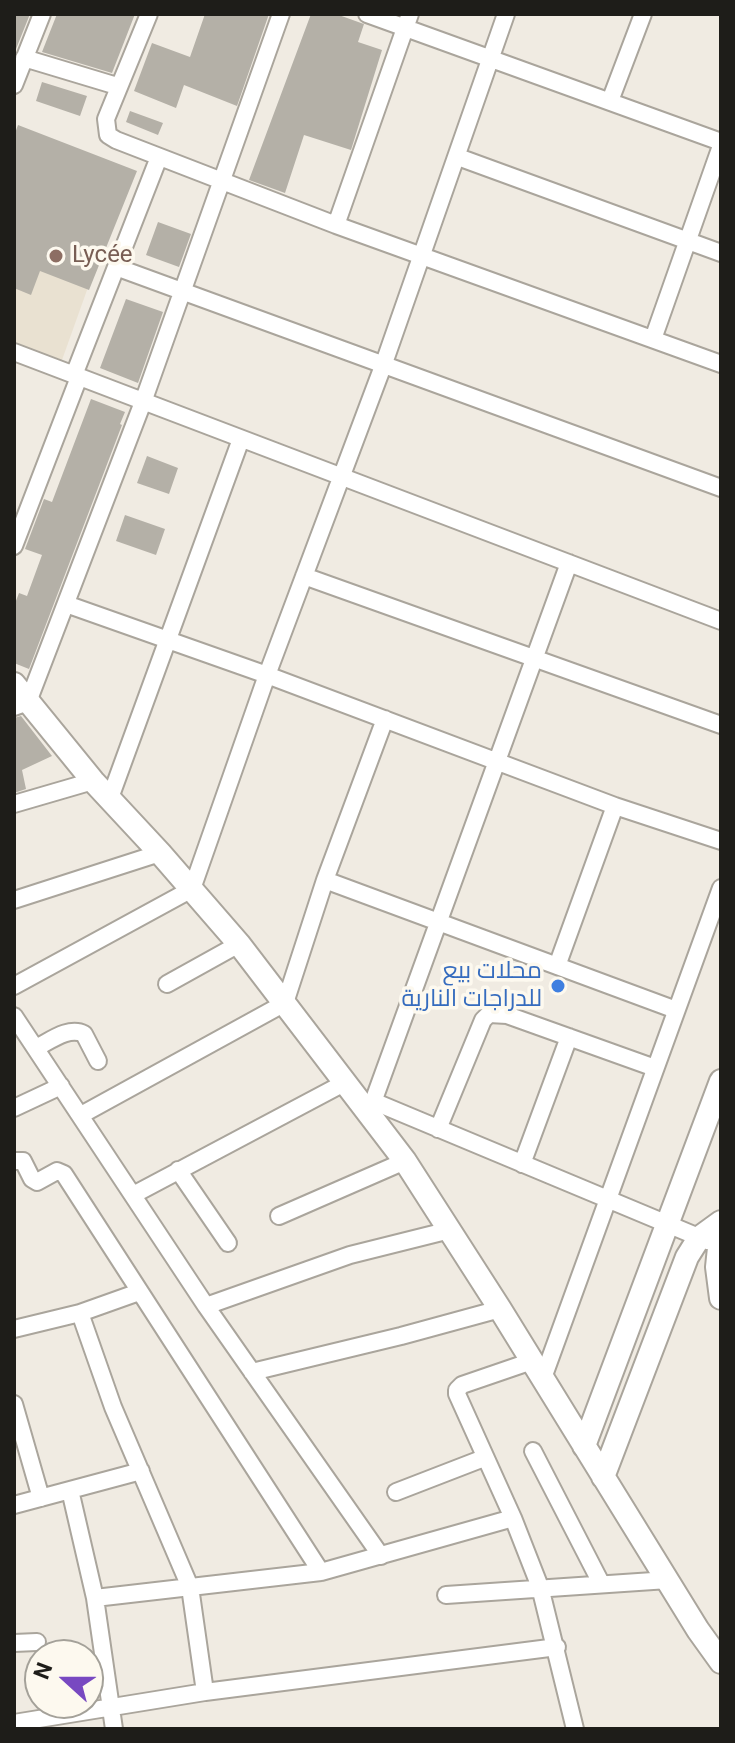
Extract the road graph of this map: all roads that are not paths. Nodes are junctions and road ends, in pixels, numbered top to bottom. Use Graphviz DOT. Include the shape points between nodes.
graph roads {
  1 [pos="42,14"];
  2 [pos="149,14"];
  3 [pos="281,14"];
  4 [pos="367,14"];
  5 [pos="506,14"];
  6 [pos="643,14"];
  7 [pos="407,21"];
  8 [pos="490,57"];
  9 [pos="24,58"];
  10 [pos="14,85"];
  11 [pos="117,86"];
  12 [pos="610,101"];
  13 [pos="721,144"];
  14 [pos="159,157"];
  15 [pos="458,157"];
  16 [pos="223,182"];
  17 [pos="336,225"];
  18 [pos="689,242"];
  19 [pos="721,253"];
  20 [pos="422,255"];
  21 [pos="116,267"];
  22 [pos="183,292"];
  23 [pos="653,339"];
  24 [pos="14,352"];
  25 [pos="721,364"];
  26 [pos="383,366"];
  27 [pos="76,376"];
  28 [pos="143,402"];
  29 [pos="241,439"];
  30 [pos="340,477"];
  31 [pos="721,488"];
  32 [pos="14,546"];
  33 [pos="569,563"];
  34 [pos="304,576"];
  35 [pos="66,604"];
  36 [pos="721,621"];
  37 [pos="167,640"];
  38 [pos="534,658"];
  39 [pos="267,675"];
  40 [pos="14,684"];
  41 [pos="21,704"];
  42 [pos="385,719"];
  43 [pos="721,725"];
  44 [pos="497,761"];
  45 [pos="93,781"];
  46 [pos="110,798"];
  47 [pos="14,804"];
  48 [pos="615,806"];
  49 [pos="721,841"];
  50 [pos="160,853"];
  51 [pos="325,880"];
  52 [pos="721,888"];
  53 [pos="192,889"];
  54 [pos="14,900"];
  55 [pos="439,923"];
  56 [pos="239,944"];
  57 [pos="557,966"];
  58 [pos="167,984"];
  59 [pos="14,986"];
  60 [pos="285,1003"];
  61 [pos="676,1010"];
  62 [pos="14,1016"];
  63 [pos="569,1037"];
  64 [pos="36,1048"];
  65 [pos="98,1061"];
  66 [pos="655,1068"];
  67 [pos="721,1081"];
  68 [pos="346,1082"];
  69 [pos="61,1086"];
  70 [pos="14,1108"];
  71 [pos="372,1108"];
  72 [pos="81,1115"];
  73 [pos="438,1129"];
  74 [pos="14,1161"];
  75 [pos="405,1161"];
  76 [pos="522,1164"];
  77 [pos="178,1170"];
  78 [pos="133,1195"];
  79 [pos="607,1200"];
  80 [pos="279,1216"];
  81 [pos="668,1225"];
  82 [pos="450,1230"];
  83 [pos="716,1236"];
  84 [pos="228,1243"];
  85 [pos="139,1292"];
  86 [pos="721,1298"];
  87 [pos="206,1306"];
  88 [pos="500,1309"];
  89 [pos="80,1313"];
  90 [pos="14,1329"];
  91 [pos="538,1370"];
  92 [pos="252,1372"];
  93 [pos="14,1404"];
  94 [pos="584,1446"];
  95 [pos="533,1451"];
  96 [pos="484,1458"];
  97 [pos="141,1471"];
  98 [pos="603,1477"];
  99 [pos="70,1490"];
  100 [pos="396,1492"];
  101 [pos="41,1498"];
  102 [pos="14,1505"];
  103 [pos="513,1518"];
  104 [pos="381,1556"];
  105 [pos="321,1572"];
  106 [pos="668,1580"];
  107 [pos="601,1583"];
  108 [pos="190,1587"];
  109 [pos="540,1587"];
  110 [pos="446,1595"];
  111 [pos="95,1598"];
  112 [pos="557,1647"];
  113 [pos="721,1662"];
  114 [pos="205,1692"];
  115 [pos="110,1707"];
  116 [pos="14,1723"];
  117 [pos="114,1729"];
  118 [pos="575,1729"];
  1 -- 9 [label="street"];
  2 -- 11 [label="street"];
  3 -- 16 [label="street"];
  4 -- 7 [label="street"];
  5 -- 8 [label="street"];
  6 -- 12 [label="street"];
  7 -- 8 [label="street"];
  7 -- 17 [label="street"];
  8 -- 12 [label="street"];
  8 -- 15 [label="street"];
  9 -- 10 [label="street"];
  9 -- 11 [label="street"];
  11 -- 14 [label="street" via="106,119 108,135"];
  12 -- 13 [label="street"];
  13 -- 18 [label="street"];
  14 -- 16 [label="street"];
  14 -- 21 [label="street"];
  15 -- 18 [label="street"];
  15 -- 20 [label="street"];
  16 -- 17 [label="street"];
  16 -- 22 [label="street"];
  17 -- 20 [label="street"];
  18 -- 19 [label="street"];
  18 -- 23 [label="street"];
  20 -- 23 [label="street"];
  20 -- 26 [label="street"];
  21 -- 22 [label="street"];
  21 -- 27 [label="street"];
  22 -- 26 [label="street"];
  22 -- 28 [label="street"];
  23 -- 25 [label="street"];
  24 -- 27 [label="street"];
  26 -- 30 [label="street"];
  26 -- 31 [label="street"];
  27 -- 28 [label="street"];
  27 -- 32 [label="street"];
  28 -- 29 [label="street"];
  28 -- 35 [label="street"];
  29 -- 30 [label="street"];
  29 -- 37 [label="street"];
  30 -- 33 [label="street"];
  30 -- 34 [label="street"];
  33 -- 36 [label="street"];
  33 -- 38 [label="street"];
  34 -- 38 [label="street"];
  34 -- 39 [label="street"];
  35 -- 37 [label="street"];
  35 -- 41 [label="street"];
  37 -- 39 [label="street"];
  37 -- 46 [label="street"];
  38 -- 43 [label="street"];
  38 -- 44 [label="street"];
  39 -- 42 [label="street"];
  39 -- 53 [label="street"];
  40 -- 41 [label="street"];
  41 -- 45 [label="street"];
  42 -- 44 [label="street"];
  42 -- 51 [label="street"];
  44 -- 48 [label="street"];
  44 -- 55 [label="street"];
  45 -- 46 [label="street"];
  45 -- 47 [label="street"];
  46 -- 50 [label="street"];
  48 -- 49 [label="street"];
  48 -- 57 [label="street"];
  50 -- 53 [label="street"];
  50 -- 54 [label="street"];
  51 -- 55 [label="street"];
  51 -- 60 [label="street"];
  52 -- 61 [label="street"];
  53 -- 56 [label="street"];
  53 -- 59 [label="street"];
  55 -- 57 [label="street"];
  55 -- 71 [label="street"];
  56 -- 58 [label="street"];
  56 -- 60 [label="street"];
  57 -- 61 [label="street"];
  60 -- 68 [label="street"];
  60 -- 72 [label="street"];
  61 -- 66 [label="street"];
  62 -- 64 [label="street"];
  63 -- 66 [label="street"];
  63 -- 73 [label="street" via="507,1015 489,1014"];
  63 -- 76 [label="street"];
  64 -- 65 [label="street" via="76,1030 84,1034"];
  64 -- 69 [label="street"];
  66 -- 79 [label="street"];
  67 -- 81 [label="street"];
  68 -- 71 [label="street"];
  68 -- 77 [label="street"];
  69 -- 70 [label="street"];
  69 -- 72 [label="street"];
  71 -- 73 [label="street"];
  71 -- 75 [label="street"];
  72 -- 78 [label="street"];
  73 -- 76 [label="street"];
  74 -- 85 [label="street" via="23,1161 37,1182 57,1171 64,1174"];
  75 -- 80 [label="street"];
  75 -- 82 [label="street"];
  76 -- 79 [label="street"];
  77 -- 78 [label="street"];
  77 -- 84 [label="street"];
  78 -- 87 [label="street"];
  79 -- 81 [label="street"];
  79 -- 91 [label="street"];
  81 -- 83 [label="street"];
  81 -- 94 [label="street"];
  82 -- 87 [label="street" via="350,1255"];
  82 -- 88 [label="street"];
  83 -- 86 [label="street"];
  83 -- 98 [label="street" via="687,1257"];
  85 -- 89 [label="street"];
  85 -- 105 [label="street"];
  87 -- 92 [label="street"];
  88 -- 91 [label="street"];
  88 -- 92 [label="street"];
  89 -- 90 [label="street"];
  89 -- 97 [label="street"];
  91 -- 94 [label="street"];
  91 -- 96 [label="street" via="457,1390"];
  92 -- 104 [label="street"];
  93 -- 101 [label="street"];
  94 -- 98 [label="street"];
  95 -- 107 [label="street"];
  96 -- 100 [label="street"];
  96 -- 103 [label="street"];
  97 -- 99 [label="street"];
  97 -- 108 [label="street"];
  98 -- 106 [label="street"];
  99 -- 101 [label="street"];
  99 -- 111 [label="street"];
  101 -- 102 [label="street"];
  103 -- 104 [label="street"];
  103 -- 109 [label="street"];
  104 -- 105 [label="street"];
  105 -- 108 [label="street"];
  106 -- 107 [label="street"];
  106 -- 113 [label="street"];
  107 -- 109 [label="street"];
  108 -- 111 [label="street"];
  108 -- 114 [label="street"];
  109 -- 110 [label="street"];
  109 -- 112 [label="street"];
  111 -- 115 [label="street"];
  112 -- 114 [label="street"];
  112 -- 118 [label="street"];
  114 -- 115 [label="street"];
  115 -- 116 [label="street"];
  115 -- 117 [label="street"];
}
